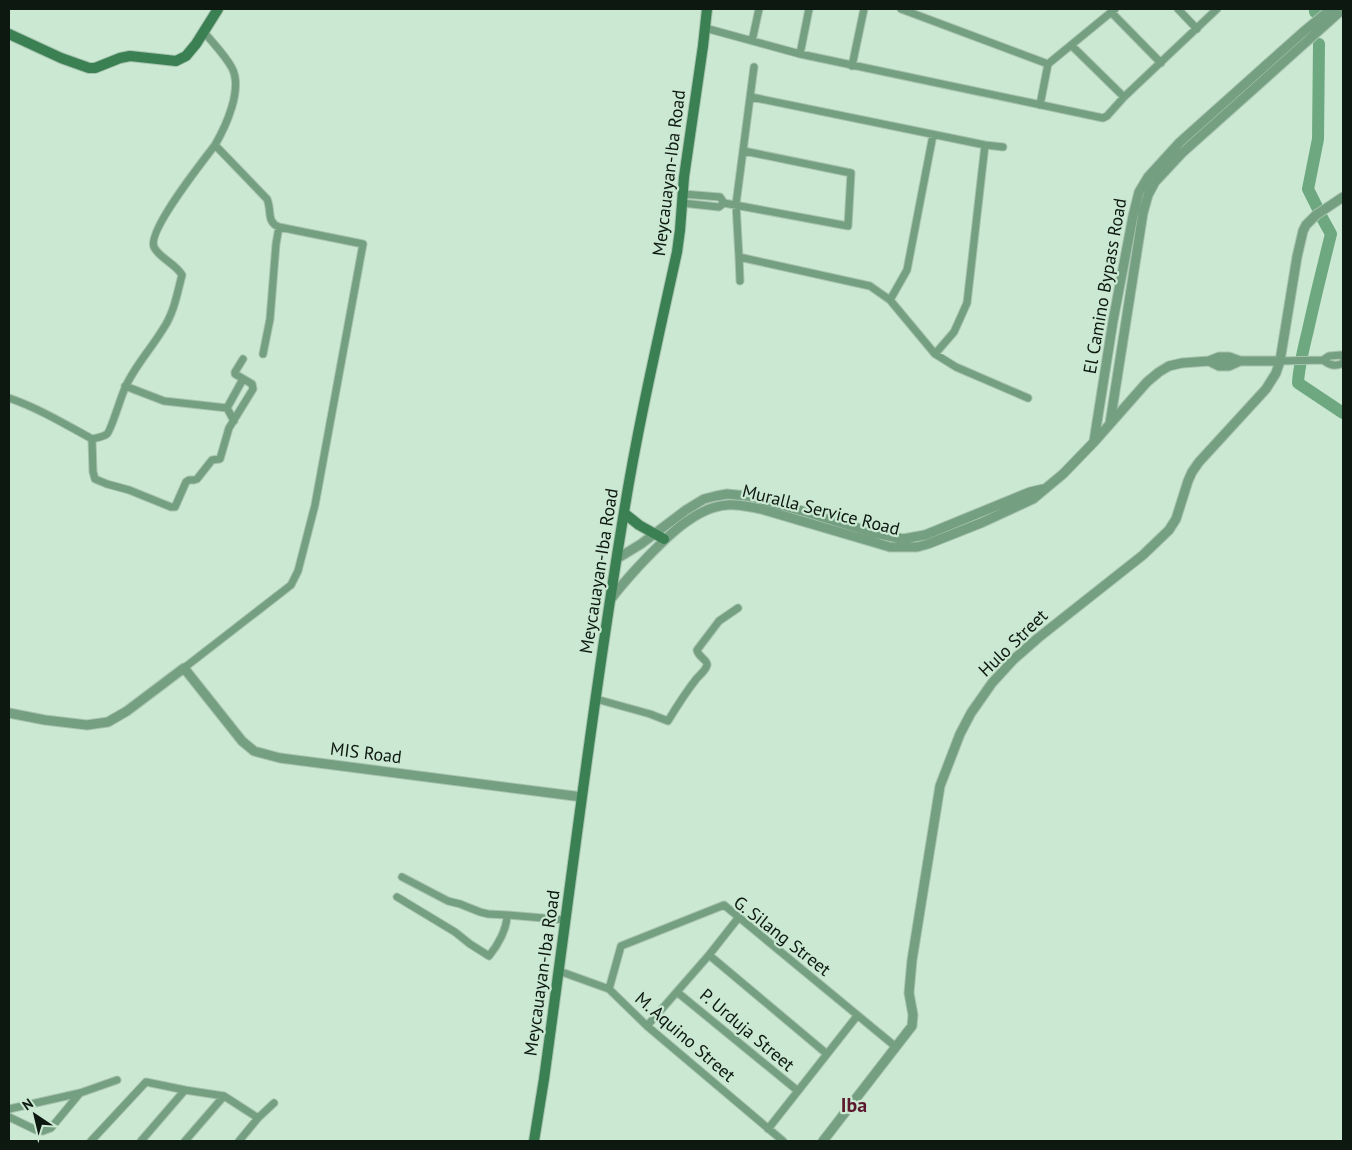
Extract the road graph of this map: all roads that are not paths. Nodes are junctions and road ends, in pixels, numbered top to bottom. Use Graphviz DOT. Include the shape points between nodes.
graph roads {
  1 [pos="218,9"];
  2 [pos="707,9"];
  3 [pos="759,9"];
  4 [pos="810,9"];
  5 [pos="864,9"];
  6 [pos="901,9"];
  7 [pos="1178,9"];
  8 [pos="1217,9"];
  9 [pos="1331,9"];
  10 [pos="1343,9"];
  11 [pos="1113,10"];
  12 [pos="705,28"];
  13 [pos="1197,29"];
  14 [pos="1314,29"];
  15 [pos="204,32"];
  16 [pos="9,34"];
  17 [pos="752,41"];
  18 [pos="1071,45"];
  19 [pos="800,54"];
  20 [pos="1161,63"];
  21 [pos="1048,64"];
  22 [pos="852,66"];
  23 [pos="754,67"];
  24 [pos="751,97"];
  25 [pos="1124,97"];
  26 [pos="1040,105"];
  27 [pos="933,135"];
  28 [pos="215,145"];
  29 [pos="985,145"];
  30 [pos="1003,147"];
  31 [pos="744,151"];
  32 [pos="1143,194"];
  33 [pos="703,196"];
  34 [pos="1343,197"];
  35 [pos="682,198"];
  36 [pos="724,203"];
  37 [pos="736,204"];
  38 [pos="702,205"];
  39 [pos="279,227"];
  40 [pos="739,257"];
  41 [pos="1124,263"];
  42 [pos="1134,265"];
  43 [pos="740,281"];
  44 [pos="890,300"];
  45 [pos="263,354"];
  46 [pos="935,354"];
  47 [pos="1343,357"];
  48 [pos="243,359"];
  49 [pos="1323,360"];
  50 [pos="1280,361"];
  51 [pos="1343,364"];
  52 [pos="243,379"];
  53 [pos="1104,379"];
  54 [pos="1116,381"];
  55 [pos="125,386"];
  56 [pos="1114,394"];
  57 [pos="9,398"];
  58 [pos="1028,398"];
  59 [pos="1128,404"];
  60 [pos="227,408"];
  61 [pos="234,421"];
  62 [pos="1110,424"];
  63 [pos="92,439"];
  64 [pos="1094,442"];
  65 [pos="1046,488"];
  66 [pos="624,513"];
  67 [pos="654,533"];
  68 [pos="664,539"];
  69 [pos="618,558"];
  70 [pos="611,600"];
  71 [pos="738,608"];
  72 [pos="184,668"];
  73 [pos="596,699"];
  74 [pos="9,713"];
  75 [pos="582,797"];
  76 [pos="402,877"];
  77 [pos="397,897"];
  78 [pos="507,915"];
  79 [pos="739,917"];
  80 [pos="566,920"];
  81 [pos="709,955"];
  82 [pos="559,971"];
  83 [pos="609,989"];
  84 [pos="677,992"];
  85 [pos="857,1016"];
  86 [pos="647,1026"];
  87 [pos="896,1047"];
  88 [pos="827,1054"];
  89 [pos="117,1080"];
  90 [pos="184,1090"];
  91 [pos="798,1091"];
  92 [pos="80,1094"];
  93 [pos="224,1096"];
  94 [pos="274,1103"];
  95 [pos="9,1108"];
  96 [pos="9,1117"];
  97 [pos="258,1118"];
  98 [pos="768,1129"];
  99 [pos="91,1141"];
  100 [pos="141,1141"];
  101 [pos="186,1141"];
  102 [pos="239,1141"];
  103 [pos="534,1141"];
  104 [pos="783,1141"];
  105 [pos="823,1141"];
  1 -- 15 [label="main road"];
  2 -- 12 [label="main road, Meycauayan-Iba Road"];
  3 -- 17 [label="street"];
  4 -- 19 [label="street"];
  5 -- 22 [label="street"];
  6 -- 21 [label="street"];
  7 -- 13 [label="street"];
  8 -- 13 [label="street"];
  9 -- 14 [label="street, El Camino Bypass Road"];
  10 -- 14 [label="street, El Camino Bypass Road"];
  11 -- 18 [label="street"];
  11 -- 20 [label="street"];
  12 -- 17 [label="street"];
  12 -- 35 [label="main road, Meycauayan-Iba Road"];
  13 -- 20 [label="street"];
  14 -- 32 [label="street, El Camino Bypass Road" via="1180,142 1148,177"];
  15 -- 16 [label="main road" via="186,56 179,60 130,56 95,68 61,58"];
  15 -- 28 [label="street" via="232,68 236,86 226,126"];
  17 -- 19 [label="street"];
  18 -- 21 [label="street"];
  18 -- 25 [label="street"];
  19 -- 22 [label="street"];
  20 -- 25 [label="street"];
  21 -- 26 [label="street"];
  22 -- 26 [label="street"];
  23 -- 24 [label="street"];
  24 -- 27 [label="street"];
  24 -- 31 [label="street"];
  25 -- 26 [label="street" via="1103,118"];
  27 -- 29 [label="street"];
  27 -- 44 [label="street" via="907,270"];
  28 -- 39 [label="street" via="267,199 271,222"];
  28 -- 55 [label="street" via="176,198 154,236 154,247 182,275 174,308 164,328"];
  29 -- 30 [label="street"];
  29 -- 46 [label="street" via="967,302 954,332"];
  31 -- 37 [label="street"];
  31 -- 37 [label="street" via="851,173 848,226"];
  32 -- 41 [label="street, El Camino Bypass Road" via="1133,216"];
  32 -- 42 [label="street, El Camino Bypass Road" via="1143,214"];
  33 -- 35 [label="street"];
  33 -- 36 [label="street" via="720,197"];
  33 -- 38 [label="street"];
  34 -- 50 [label="street, Hulo Street" via="1306,225 1297,257"];
  35 -- 38 [label="street"];
  35 -- 66 [label="main road, Meycauayan-Iba Road" via="677,252"];
  36 -- 37 [label="street"];
  36 -- 38 [label="street" via="719,207"];
  37 -- 40 [label="street"];
  39 -- 45 [label="street" via="270,319"];
  39 -- 72 [label="street" via="363,244 315,505 298,571 291,584"];
  40 -- 43 [label="street"];
  40 -- 44 [label="street" via="870,286"];
  41 -- 42 [label="street"];
  41 -- 53 [label="street, El Camino Bypass Road"];
  42 -- 54 [label="street, El Camino Bypass Road"];
  44 -- 46 [label="street"];
  46 -- 58 [label="street" via="956,367"];
  47 -- 49 [label="street" via="1329,356"];
  48 -- 52 [label="street" via="235,374"];
  49 -- 50 [label="street"];
  49 -- 51 [label="street" via="1329,365"];
  50 -- 59 [label="street, Muralla Service Road" via="1240,361 1219,357 1169,366 1147,382"];
  50 -- 87 [label="street, Hulo Street" via="1266,389 1192,472 1169,530 1143,555 1014,659 992,683 972,713 952,752 940,786 910,969 913,1020"];
  52 -- 60 [label="street"];
  52 -- 61 [label="street" via="252,384 253,389"];
  53 -- 54 [label="street"];
  53 -- 64 [label="street, El Camino Bypass Road"];
  54 -- 56 [label="street, El Camino Bypass Road"];
  55 -- 60 [label="street" via="164,401"];
  55 -- 63 [label="street" via="110,430"];
  56 -- 59 [label="street"];
  56 -- 62 [label="street, El Camino Bypass Road"];
  57 -- 63 [label="street"];
  59 -- 62 [label="street, Muralla Service Road"];
  60 -- 61 [label="street"];
  61 -- 63 [label="street" via="220,459 212,460 194,480 186,482 174,507 95,479"];
  62 -- 64 [label="street, Muralla Service Road"];
  64 -- 65 [label="street, Muralla Service Road"];
  65 -- 67 [label="street, Muralla Service Road" via="914,538 892,537 737,494 704,499"];
  65 -- 68 [label="street, Muralla Service Road" via="1034,499 917,547 890,547 761,510 728,504 701,513"];
  66 -- 67 [label="main road"];
  66 -- 69 [label="main road, Meycauayan-Iba Road"];
  67 -- 68 [label="main road"];
  67 -- 69 [label="street, Muralla Service Road"];
  68 -- 70 [label="street, Muralla Service Road"];
  69 -- 70 [label="main road, Meycauayan-Iba Road"];
  70 -- 73 [label="main road, Meycauayan-Iba Road"];
  71 -- 73 [label="street" via="719,621 697,650 707,665 668,721"];
  72 -- 74 [label="street" via="108,722 87,725"];
  72 -- 75 [label="street, MIS Road" via="242,741 254,751 268,756"];
  73 -- 75 [label="main road, Meycauayan-Iba Road"];
  75 -- 80 [label="main road, Meycauayan-Iba Road"];
  76 -- 78 [label="street" via="448,901 488,914"];
  77 -- 78 [label="street" via="488,956 504,930"];
  78 -- 80 [label="street"];
  79 -- 81 [label="street"];
  79 -- 83 [label="street, G. Silang Street" via="724,905 621,946"];
  79 -- 85 [label="street, G. Silang Street"];
  80 -- 82 [label="main road, Meycauayan-Iba Road"];
  81 -- 84 [label="street"];
  81 -- 88 [label="street"];
  82 -- 83 [label="street, M. Aquino Street"];
  82 -- 103 [label="main road, Meycauayan-Iba Road"];
  83 -- 86 [label="street, M. Aquino Street"];
  84 -- 86 [label="street"];
  84 -- 91 [label="street, P. Urduja Street"];
  85 -- 87 [label="street, G. Silang Street"];
  85 -- 88 [label="street"];
  86 -- 98 [label="street, M. Aquino Street"];
  87 -- 105 [label="street, Hulo Street"];
  88 -- 91 [label="street"];
  89 -- 92 [label="street"];
  90 -- 93 [label="street"];
  90 -- 99 [label="street" via="146,1082"];
  90 -- 100 [label="street"];
  91 -- 98 [label="street"];
  92 -- 95 [label="street"];
  92 -- 96 [label="street" via="51,1128 43,1131"];
  93 -- 97 [label="street"];
  93 -- 101 [label="street"];
  94 -- 97 [label="street"];
  97 -- 102 [label="street"];
  98 -- 104 [label="street, M. Aquino Street"];
}
